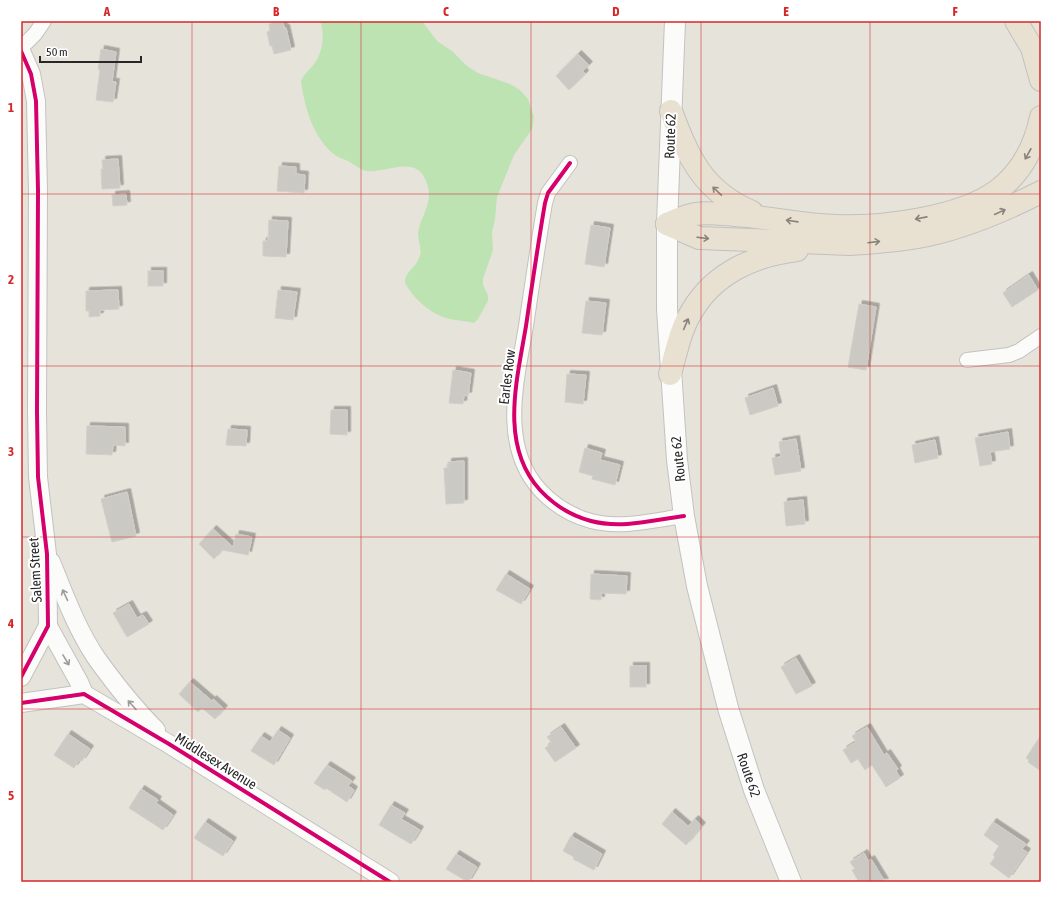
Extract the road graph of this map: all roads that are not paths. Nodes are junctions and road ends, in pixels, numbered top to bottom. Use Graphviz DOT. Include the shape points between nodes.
graph roads {
  1 [pos="44,21"];
  2 [pos="675,21"];
  3 [pos="1016,21"];
  4 [pos="21,48"];
  5 [pos="21,51"];
  6 [pos="1041,80"];
  7 [pos="671,111"];
  8 [pos="1041,117"];
  9 [pos="570,163"];
  10 [pos="1041,192"];
  11 [pos="762,217"];
  12 [pos="666,224"];
  13 [pos="850,244"];
  14 [pos="1041,336"];
  15 [pos="967,360"];
  16 [pos="670,374"];
  17 [pos="684,516"];
  18 [pos="48,554"];
  19 [pos="48,626"];
  20 [pos="86,640"];
  21 [pos="97,658"];
  22 [pos="21,677"];
  23 [pos="84,694"];
  24 [pos="21,704"];
  25 [pos="169,744"];
  26 [pos="390,882"];
  27 [pos="791,882"];
  1 -- 4 [label="street"];
  2 -- 7 [label="main road, Route 62"];
  3 -- 6 [label="highway" via="1032,48"];
  5 -- 18 [label="street, Salem Street" via="32,74 36,101 38,477"];
  11 -- 7 [label="highway, one-way" via="728,200 706,180 684,146"];
  7 -- 12 [label="main road, Route 62"];
  8 -- 11 [label="highway, one-way" via="1033,145 1016,172 992,194 959,209 904,222 853,226 819,225"];
  9 -- 17 [label="street, Earles Row" via="548,193 545,203 514,410 514,437 518,450 528,475 545,496 579,517 618,524"];
  13 -- 10 [label="highway, one-way" via="916,237 951,229 993,215"];
  11 -- 12 [label="highway" via="706,213"];
  12 -- 13 [label="highway, one-way" via="699,238"];
  12 -- 16 [label="main road, Route 62"];
  16 -- 13 [label="highway, one-way" via="682,332 692,311 708,290 724,276 748,262 768,255"];
  14 -- 15 [label="street" via="1009,355"];
  16 -- 17 [label="main road, Route 62"];
  17 -- 27 [label="main road, Route 62" via="697,586 728,708 754,790"];
  18 -- 19 [label="street, Salem Street"];
  20 -- 18 [label="street, Middlesex Avenue, one-way"];
  19 -- 20 [label="street" via="77,633"];
  19 -- 22 [label="street, Salem Street"];
  19 -- 23 [label="street, one-way" via="80,682"];
  20 -- 21 [label="street, Middlesex Avenue"];
  21 -- 23 [label="street"];
  25 -- 21 [label="street, Middlesex Avenue, one-way" via="130,703"];
  23 -- 24 [label="street"];
  23 -- 25 [label="street, Middlesex Avenue"];
  25 -- 26 [label="street, Middlesex Avenue"];
}
